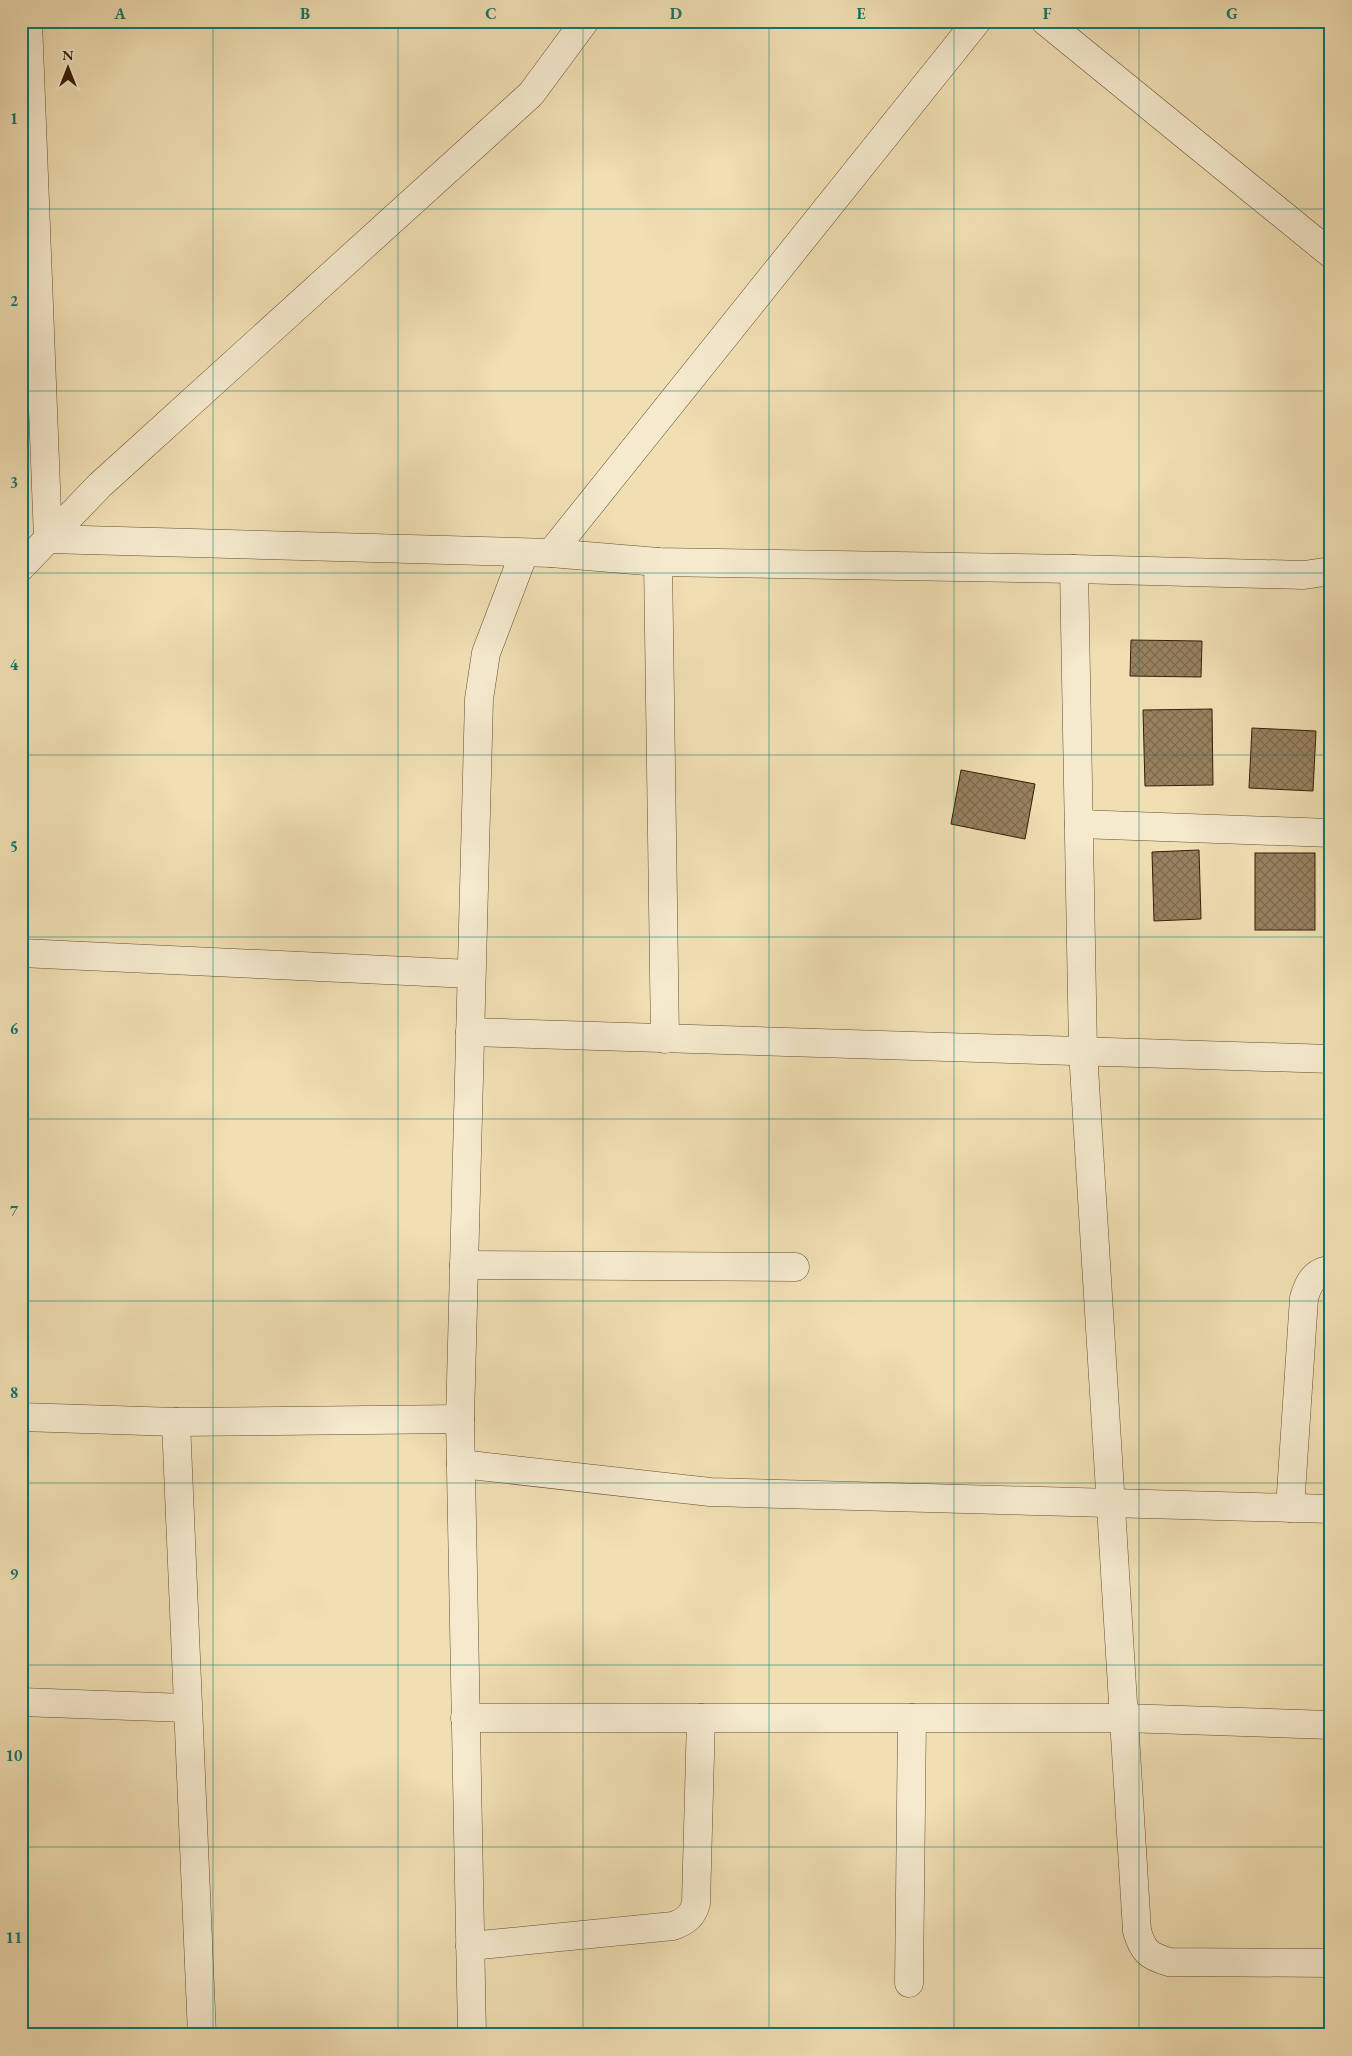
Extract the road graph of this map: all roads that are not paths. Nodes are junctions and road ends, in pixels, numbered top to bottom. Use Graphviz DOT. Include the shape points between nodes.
graph roads {
  1 [pos="585,21"];
  2 [pos="977,21"];
  3 [pos="1045,21"];
  4 [pos="26,24"];
  5 [pos="1331,254"];
  6 [pos="30,285"];
  7 [pos="48,539"];
  8 [pos="524,552"];
  9 [pos="551,553"];
  10 [pos="658,562"];
  11 [pos="21,567"];
  12 [pos="1074,569"];
  13 [pos="1331,572"];
  14 [pos="1079,824"];
  15 [pos="1331,833"];
  16 [pos="21,953"];
  17 [pos="471,974"];
  18 [pos="470,1032"];
  19 [pos="665,1038"];
  20 [pos="1083,1051"];
  21 [pos="1331,1059"];
  22 [pos="464,1264"];
  23 [pos="795,1267"];
  24 [pos="1331,1270"];
  25 [pos="21,1417"];
  26 [pos="460,1419"];
  27 [pos="176,1422"];
  28 [pos="461,1464"];
  29 [pos="1111,1505"];
  30 [pos="1290,1508"];
  31 [pos="1331,1509"];
  32 [pos="21,1702"];
  33 [pos="186,1708"];
  34 [pos="465,1718"];
  35 [pos="701,1718"];
  36 [pos="912,1718"];
  37 [pos="1124,1718"];
  38 [pos="1331,1724"];
  39 [pos="470,1946"];
  40 [pos="1331,1963"];
  41 [pos="909,1983"];
  42 [pos="202,2035"];
  43 [pos="472,2035"];
  1 -- 7 [label="street" via="531,94 100,485"];
  2 -- 9 [label="street"];
  3 -- 5 [label="street"];
  4 -- 6 [label="street"];
  6 -- 7 [label="street"];
  7 -- 8 [label="street"];
  7 -- 11 [label="street"];
  8 -- 9 [label="street"];
  8 -- 17 [label="street" via="481,675"];
  9 -- 10 [label="street"];
  10 -- 12 [label="street"];
  10 -- 19 [label="street"];
  12 -- 13 [label="street" via="1304,576"];
  12 -- 14 [label="street"];
  14 -- 15 [label="street"];
  14 -- 20 [label="street"];
  16 -- 17 [label="street"];
  17 -- 18 [label="street"];
  18 -- 19 [label="street"];
  18 -- 22 [label="street"];
  19 -- 20 [label="street"];
  20 -- 21 [label="street"];
  20 -- 29 [label="street"];
  22 -- 23 [label="street"];
  22 -- 26 [label="street"];
  24 -- 30 [label="street" via="1315,1276 1304,1298"];
  25 -- 27 [label="street"];
  26 -- 27 [label="street"];
  26 -- 28 [label="street"];
  27 -- 33 [label="street"];
  28 -- 29 [label="street" via="710,1492"];
  28 -- 34 [label="street"];
  29 -- 30 [label="street"];
  29 -- 37 [label="street"];
  30 -- 31 [label="street"];
  32 -- 33 [label="street"];
  33 -- 42 [label="street"];
  34 -- 35 [label="street"];
  34 -- 39 [label="street"];
  35 -- 36 [label="street"];
  35 -- 39 [label="street" via="696,1903 693,1914 673,1926"];
  36 -- 37 [label="street"];
  36 -- 41 [label="street"];
  37 -- 38 [label="street"];
  37 -- 40 [label="street" via="1137,1931 1142,1946 1153,1958 1169,1962"];
  39 -- 43 [label="street"];
}
